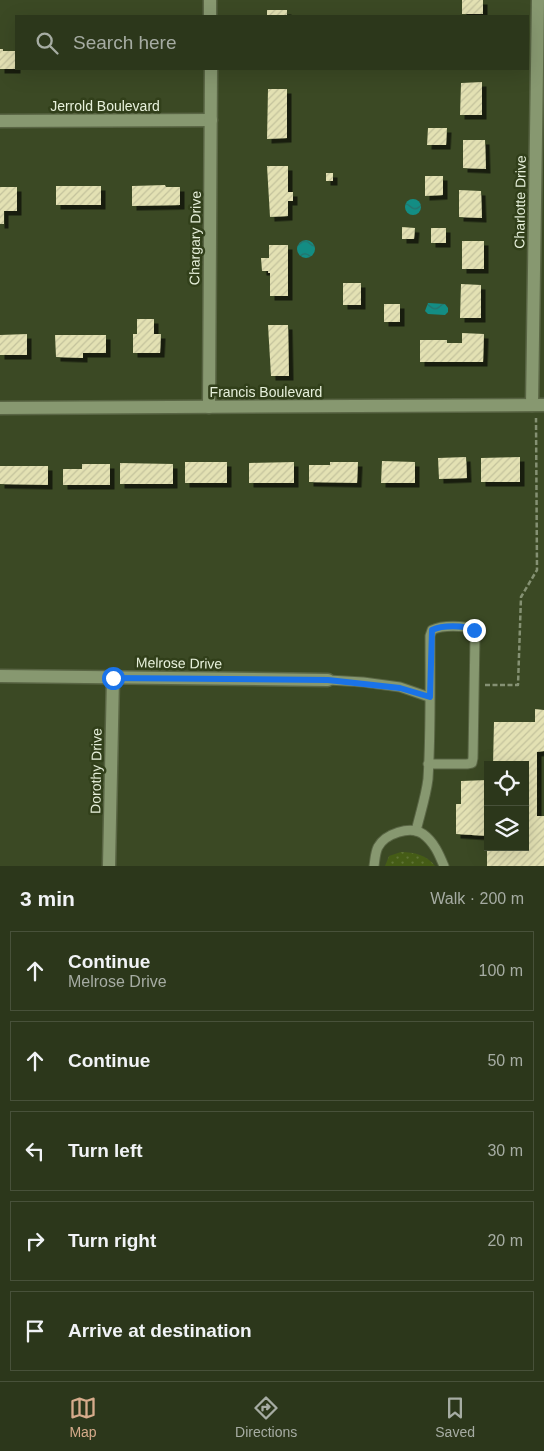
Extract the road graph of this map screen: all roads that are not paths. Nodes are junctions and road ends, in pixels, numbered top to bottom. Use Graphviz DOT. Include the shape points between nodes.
graph roads {
  1 [pos="210,0"];
  2 [pos="538,0"];
  3 [pos="210,15"];
  4 [pos="210,70"];
  5 [pos="211,120"];
  6 [pos="0,122"];
  7 [pos="209,407"];
  8 [pos="0,408"];
  9 [pos="537,409"];
  10 [pos="0,676"];
  11 [pos="113,678"];
  12 [pos="328,680"];
  13 [pos="430,697"];
  14 [pos="428,764"];
  15 [pos="416,831"];
  16 [pos="109,866"];
  17 [pos="374,866"];
  18 [pos="444,866"];
  1 -- 3 [label="street"];
  2 -- 9 [label="street, Charlotte Drive"];
  4 -- 5 [label="street, Chargary Drive"];
  5 -- 6 [label="street, Jerrold Boulevard"];
  5 -- 7 [label="street, Chargary Drive"];
  7 -- 8 [label="street, Francis Boulevard"];
  7 -- 9 [label="street, Francis Boulevard"];
  10 -- 11 [label="street, Melrose Drive"];
  11 -- 12 [label="street, Melrose Drive"];
  11 -- 16 [label="street, Dorothy Drive"];
  12 -- 13 [label="lane" via="400,688"];
  13 -- 14 [label="lane"];
  13 -- 14 [label="lane" via="432,630 438,627 469,627 474,630 472,763"];
  14 -- 15 [label="lane" via="428,780"];
  15 -- 17 [label="lane" via="397,833 382,842"];
  15 -- 18 [label="lane" via="436,849"];
}
